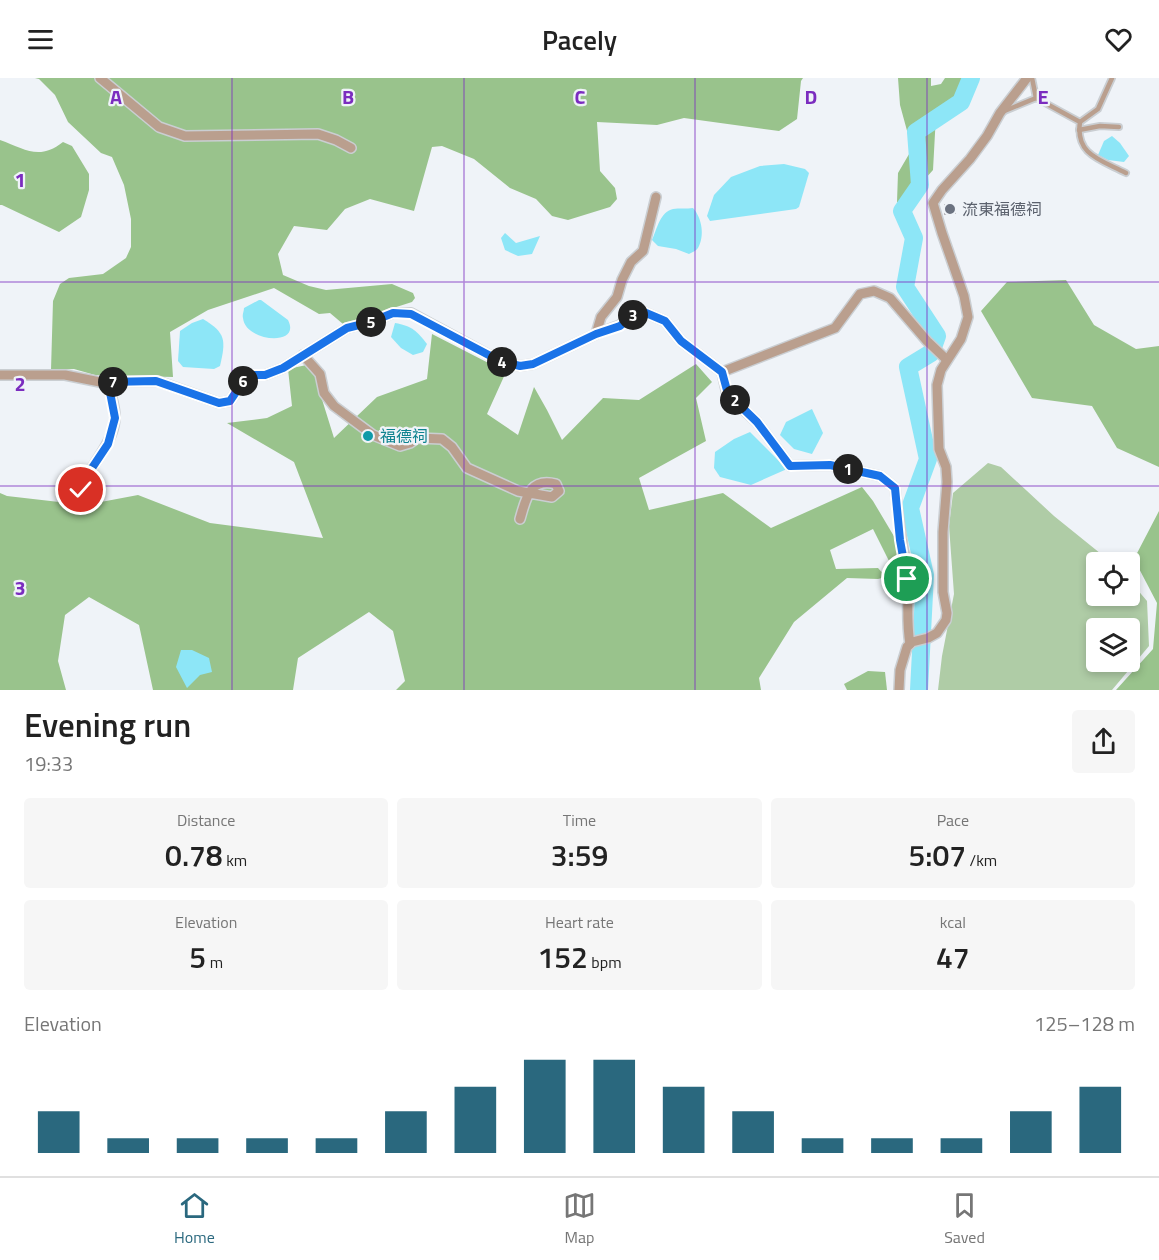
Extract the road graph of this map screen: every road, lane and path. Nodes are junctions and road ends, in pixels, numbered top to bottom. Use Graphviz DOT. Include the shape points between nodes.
graph roads {
  1 [pos="100,78"];
  2 [pos="1027,78"];
  3 [pos="1032,78"];
  4 [pos="1112,78"];
  5 [pos="1036,98"];
  6 [pos="1000,113"];
  7 [pos="1080,122"];
  8 [pos="1119,127"];
  9 [pos="1079,130"];
  10 [pos="351,148"];
  11 [pos="1126,173"];
  12 [pos="656,197"];
  13 [pos="596,334"];
  14 [pos="303,355"];
  15 [pos="947,360"];
  16 [pos="722,372"];
  17 [pos="0,375"];
  18 [pos="108,382"];
  19 [pos="80,496"];
  20 [pos="520,519"];
  21 [pos="911,643"];
  22 [pos="898,690"];
  1 -- 10 [label="street" via="159,127 185,136 318,134"];
  2 -- 6 [label="street"];
  3 -- 5 [label="lane"];
  4 -- 7 [label="lane" via="1098,109"];
  5 -- 6 [label="lane"];
  5 -- 7 [label="lane"];
  6 -- 15 [label="street" via="970,159 933,203 968,317 961,339"];
  7 -- 9 [label="lane"];
  8 -- 9 [label="lane"];
  9 -- 11 [label="lane" via="1081,143 1090,154"];
  12 -- 13 [label="street" via="643,251 631,262"];
  13 -- 14 [label="street" via="533,364 520,366 500,361 411,314 393,313 347,328"];
  13 -- 16 [label="street" via="620,326 639,310 665,321 681,341"];
  14 -- 18 [label="street" via="265,375 251,375 230,401 219,403 156,381"];
  14 -- 20 [label="street" via="320,374 324,393 334,406 373,435 400,446 417,438 442,439 467,468 527,493"];
  15 -- 16 [label="street" via="890,298 874,291 860,294 835,328"];
  15 -- 21 [label="street" via="937,385 939,449 947,482 943,532 947,613 937,633"];
  16 -- 21 [label="street" via="728,394 757,422 790,466 830,465 880,476 895,488"];
  17 -- 18 [label="street" via="65,375"];
  18 -- 19 [label="street" via="115,418 108,444 88,474"];
  21 -- 22 [label="street" via="900,670"];
}
